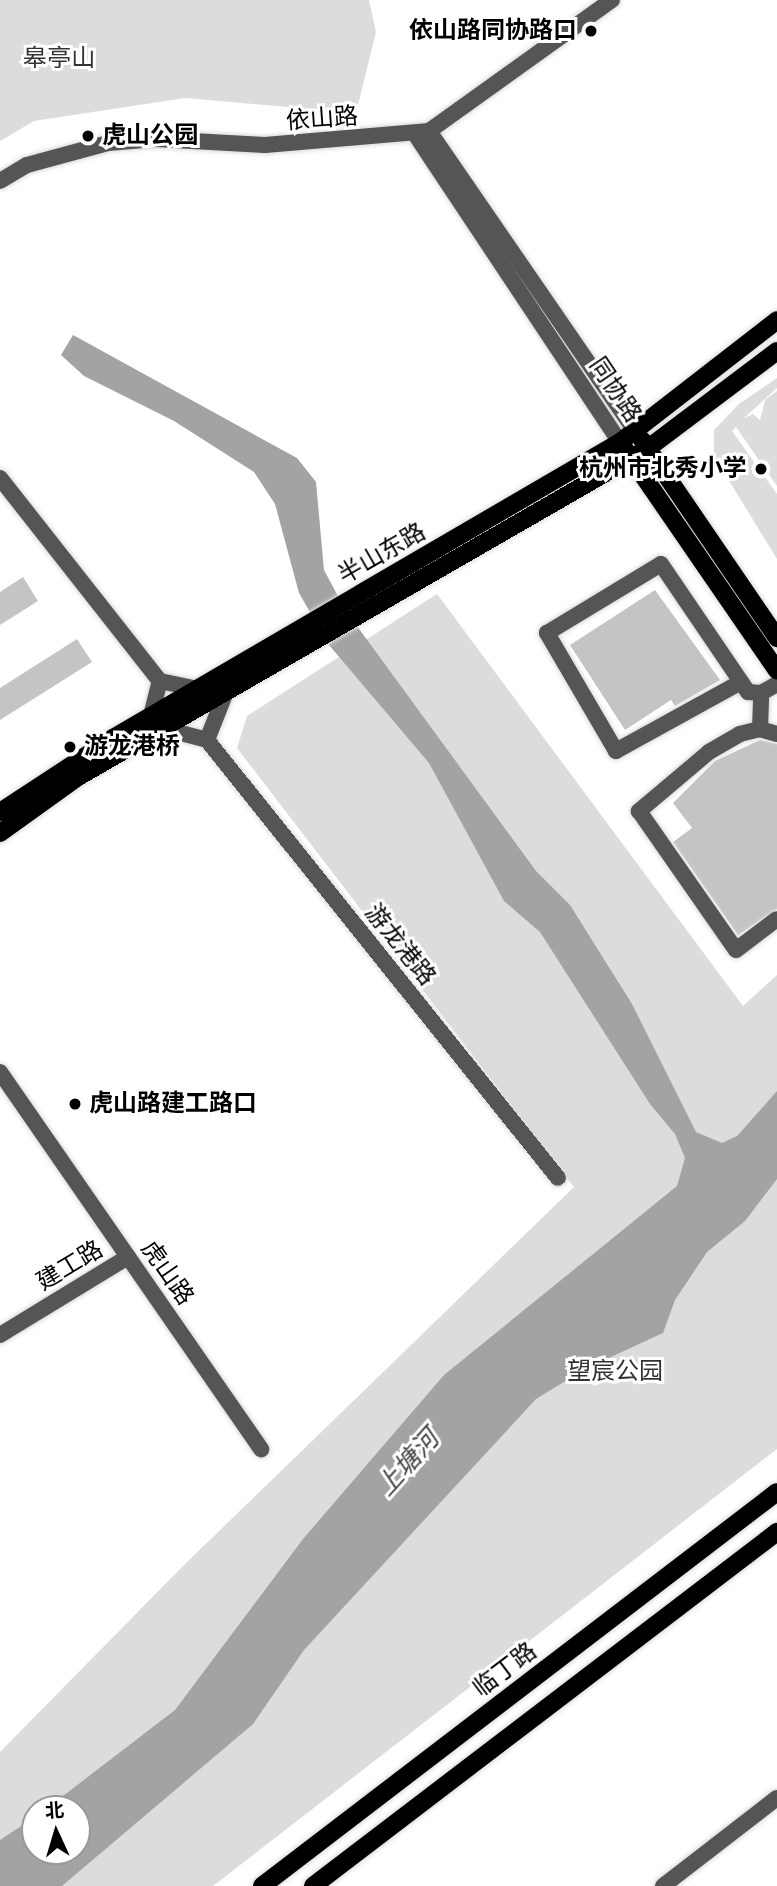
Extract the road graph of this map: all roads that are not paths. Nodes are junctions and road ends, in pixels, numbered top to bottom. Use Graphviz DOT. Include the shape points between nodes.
graph roads {
  1 [pos="612,0"];
  2 [pos="422,132"];
  3 [pos="0,181"];
  4 [pos="777,320"];
  5 [pos="777,351"];
  6 [pos="634,429"];
  7 [pos="620,442"];
  8 [pos="640,453"];
  9 [pos="0,478"];
  10 [pos="385,591"];
  11 [pos="314,631"];
  12 [pos="777,638"];
  13 [pos="777,671"];
  14 [pos="160,681"];
  15 [pos="741,682"];
  16 [pos="777,684"];
  17 [pos="198,689"];
  18 [pos="226,692"];
  19 [pos="761,693"];
  20 [pos="157,722"];
  21 [pos="760,729"];
  22 [pos="777,734"];
  23 [pos="207,740"];
  24 [pos="0,812"];
  25 [pos="0,833"];
  26 [pos="777,919"];
  27 [pos="0,1072"];
  28 [pos="558,1178"];
  29 [pos="128,1257"];
  30 [pos="0,1335"];
  31 [pos="261,1449"];
  32 [pos="777,1492"];
  33 [pos="777,1532"];
  34 [pos="777,1798"];
  35 [pos="262,1886"];
  36 [pos="313,1886"];
  37 [pos="663,1886"];
  1 -- 2 [label="street"];
  2 -- 3 [label="street, 依山路" via="265,145 156,139 108,143 27,165"];
  2 -- 6 [label="street, 同协路"];
  2 -- 7 [label="street, 同协路"];
  4 -- 6 [label="main road, 半山东路"];
  5 -- 8 [label="main road, 半山东路"];
  6 -- 7 [label="main road, 半山东路"];
  6 -- 8 [label="main road, 同协路"];
  7 -- 8 [label="main road, 同协路"];
  7 -- 10 [label="main road, 半山东路"];
  8 -- 10 [label="main road, 半山东路"];
  8 -- 12 [label="main road, 同协路"];
  8 -- 13 [label="main road, 同协路"];
  9 -- 14 [label="street"];
  10 -- 11 [label="main road, 半山东路"];
  11 -- 17 [label="main road, 半山东路"];
  11 -- 18 [label="main road, 半山东路"];
  14 -- 17 [label="street"];
  14 -- 20 [label="street"];
  15 -- 15 [label="street" via="615,751 547,633 662,564"];
  15 -- 19 [label="street" via="748,692"];
  16 -- 19 [label="street"];
  17 -- 20 [label="main road, 半山东路"];
  18 -- 20 [label="main road, 半山东路"];
  18 -- 23 [label="street"];
  19 -- 21 [label="street"];
  20 -- 23 [label="street"];
  20 -- 24 [label="main road, 半山东路"];
  20 -- 25 [label="main road, 半山东路"];
  21 -- 22 [label="street"];
  21 -- 26 [label="street" via="709,752 639,811 736,950"];
  23 -- 28 [label="street, 游龙港路"];
  27 -- 29 [label="street, 虎山路"];
  29 -- 30 [label="street, 建工路"];
  29 -- 31 [label="street, 虎山路"];
  32 -- 35 [label="main road, 临丁路"];
  33 -- 36 [label="main road"];
  34 -- 37 [label="street"];
}
